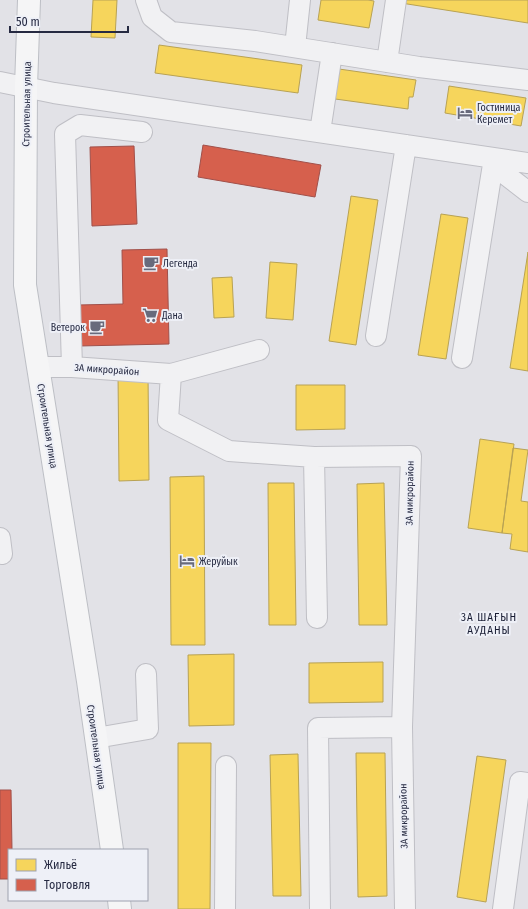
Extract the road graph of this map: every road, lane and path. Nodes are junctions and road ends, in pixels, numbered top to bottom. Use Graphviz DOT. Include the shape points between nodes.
graph roads {
  1 [pos="29,0"];
  2 [pos="146,0"];
  3 [pos="300,0"];
  4 [pos="396,0"];
  5 [pos="295,47"];
  6 [pos="332,53"];
  7 [pos="387,62"];
  8 [pos="528,80"];
  9 [pos="0,82"];
  10 [pos="26,86"];
  11 [pos="142,132"];
  12 [pos="320,132"];
  13 [pos="406,145"];
  14 [pos="494,162"];
  15 [pos="528,164"];
  16 [pos="528,192"];
  17 [pos="376,336"];
  18 [pos="259,350"];
  19 [pos="462,358"];
  20 [pos="38,367"];
  21 [pos="72,367"];
  22 [pos="171,374"];
  23 [pos="314,457"];
  24 [pos="317,618"];
  25 [pos="146,674"];
  26 [pos="402,727"];
  27 [pos="96,738"];
  28 [pos="226,766"];
  29 [pos="528,782"];
  30 [pos="112,849"];
  31 [pos="225,909"];
  32 [pos="320,909"];
  33 [pos="405,909"];
  34 [pos="504,909"];
  1 -- 10 [label="main road, Строительная улица"];
  2 -- 5 [label="street" via="152,17 171,32"];
  3 -- 5 [label="street"];
  4 -- 7 [label="street"];
  5 -- 6 [label="street"];
  6 -- 7 [label="street"];
  6 -- 12 [label="street"];
  7 -- 8 [label="street"];
  9 -- 10 [label="street"];
  10 -- 12 [label="street"];
  10 -- 20 [label="main road, Строительная улица" via="25,285"];
  11 -- 21 [label="street" via="80,125 64,134"];
  12 -- 13 [label="street"];
  13 -- 14 [label="street"];
  13 -- 17 [label="street"];
  14 -- 15 [label="street"];
  14 -- 16 [label="street"];
  14 -- 19 [label="street"];
  18 -- 22 [label="street"];
  20 -- 21 [label="street, 3А микрорайон"];
  20 -- 27 [label="main road, Строительная улица"];
  21 -- 22 [label="street, 3А микрорайон"];
  22 -- 23 [label="street, 3А микрорайон" via="168,420 229,451"];
  23 -- 24 [label="street"];
  23 -- 26 [label="street, 3А микрорайон" via="411,456"];
  25 -- 27 [label="street" via="148,729"];
  26 -- 32 [label="street" via="318,728"];
  26 -- 33 [label="street, 3А микрорайон"];
  27 -- 30 [label="main road, Строительная улица"];
  28 -- 31 [label="street"];
  29 -- 34 [label="street" via="520,782"];
}
